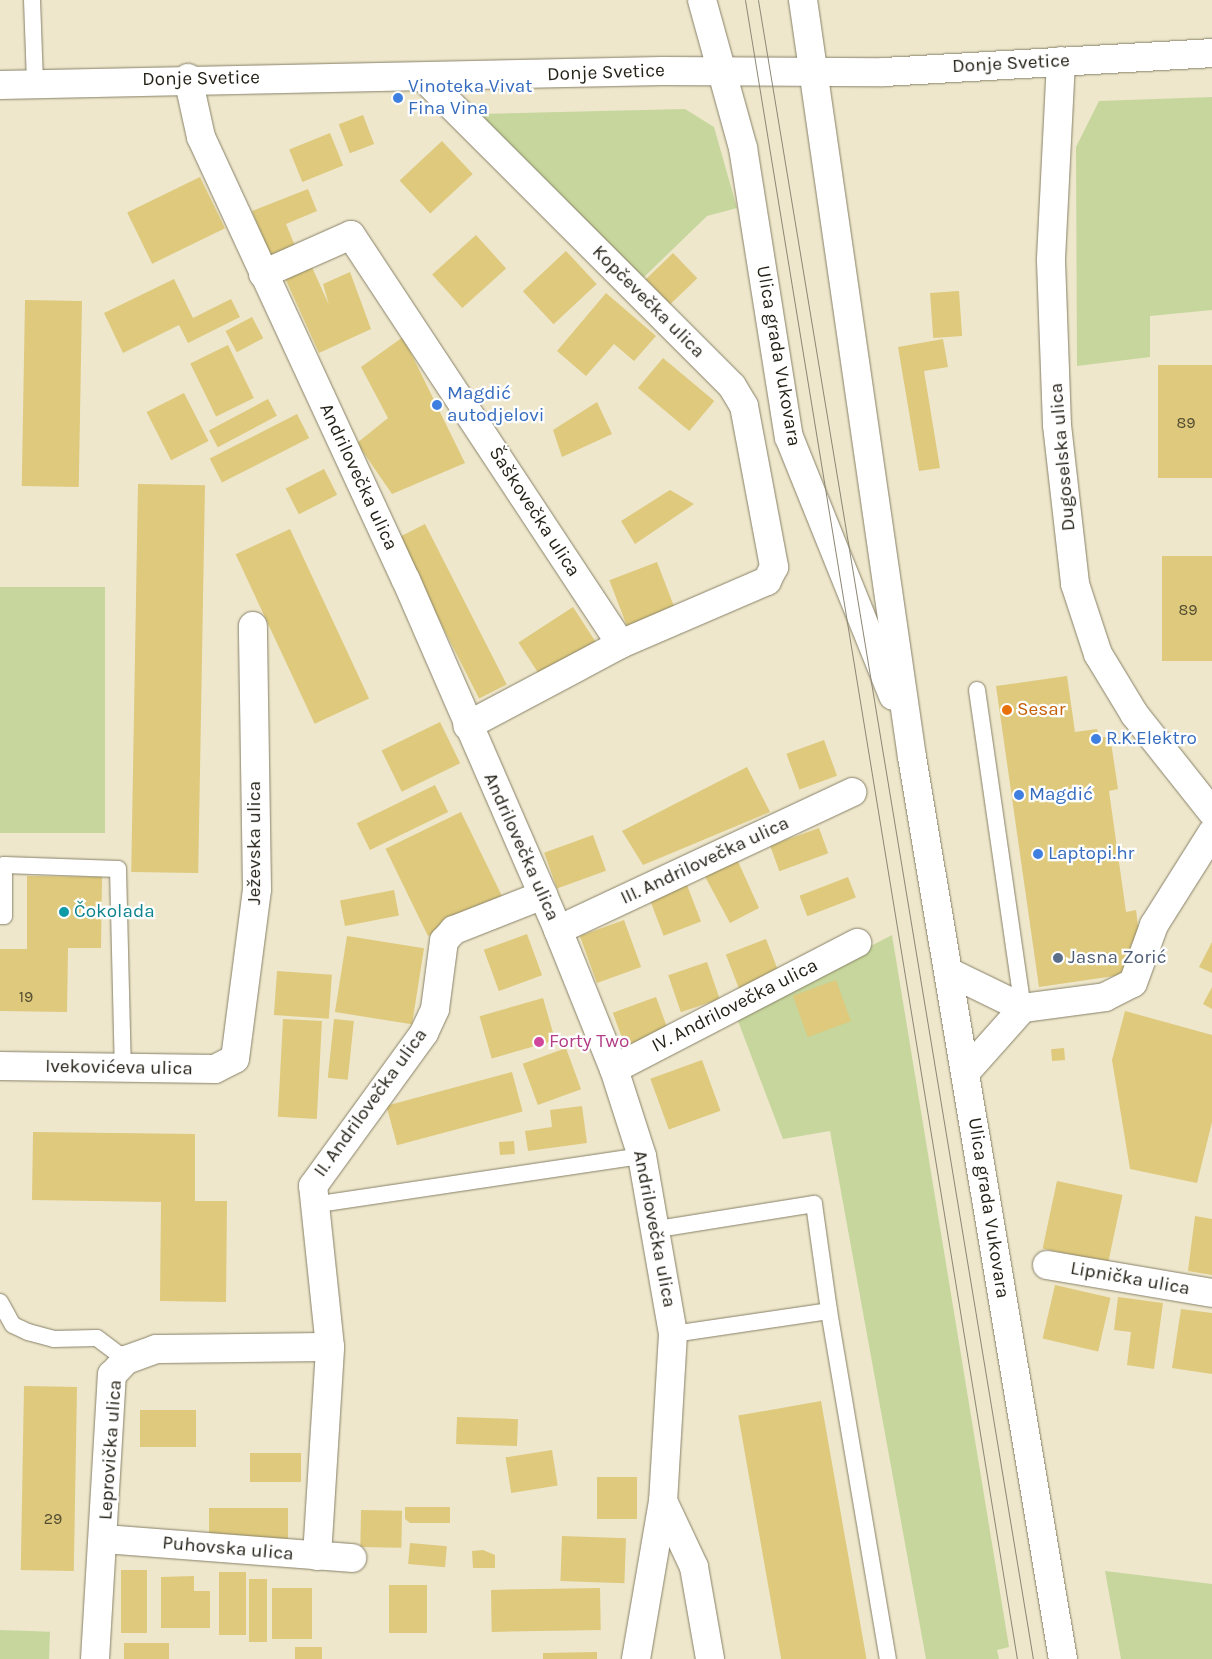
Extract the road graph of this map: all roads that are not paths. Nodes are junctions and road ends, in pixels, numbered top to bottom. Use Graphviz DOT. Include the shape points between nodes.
graph roads {
  1 [pos="32,0"];
  2 [pos="702,0"];
  3 [pos="803,0"];
  4 [pos="1212,53"];
  5 [pos="1061,61"];
  6 [pos="810,71"];
  7 [pos="722,73"];
  8 [pos="188,78"];
  9 [pos="425,79"];
  10 [pos="35,83"];
  11 [pos="0,86"];
  12 [pos="263,274"];
  13 [pos="253,626"];
  14 [pos="621,644"];
  15 [pos="977,690"];
  16 [pos="467,726"];
  17 [pos="912,757"];
  18 [pos="852,792"];
  19 [pos="1212,812"];
  20 [pos="1212,833"];
  21 [pos="543,895"];
  22 [pos="0,916"];
  23 [pos="558,930"];
  24 [pos="857,943"];
  25 [pos="949,972"];
  26 [pos="1023,1008"];
  27 [pos="235,1058"];
  28 [pos="0,1066"];
  29 [pos="123,1068"];
  30 [pos="614,1069"];
  31 [pos="966,1072"];
  32 [pos="642,1156"];
  33 [pos="313,1205"];
  34 [pos="658,1229"];
  35 [pos="1047,1265"];
  36 [pos="1212,1293"];
  37 [pos="0,1302"];
  38 [pos="829,1311"];
  39 [pos="673,1334"];
  40 [pos="330,1347"];
  41 [pos="126,1360"];
  42 [pos="663,1500"];
  43 [pos="104,1539"];
  44 [pos="317,1556"];
  45 [pos="352,1558"];
  46 [pos="95,1659"];
  47 [pos="636,1659"];
  48 [pos="710,1659"];
  49 [pos="888,1659"];
  50 [pos="1063,1659"];
  1 -- 10 [label="lane"];
  2 -- 7 [label="street, Ulica grada Vukovara"];
  3 -- 6 [label="street, Ulica grada Vukovara"];
  4 -- 5 [label="street, Donje Svetice"];
  5 -- 6 [label="street, Donje Svetice" via="884,72"];
  5 -- 19 [label="street, Dugoselska ulica" via="1052,271 1057,425 1076,584 1098,654 1134,715"];
  6 -- 7 [label="street, Donje Svetice"];
  6 -- 17 [label="street, Ulica grada Vukovara"];
  7 -- 9 [label="street, Donje Svetice"];
  7 -- 17 [label="street, Ulica grada Vukovara" via="743,148 789,437 838,567 887,678"];
  8 -- 9 [label="street, Donje Svetice"];
  8 -- 10 [label="street, Donje Svetice"];
  8 -- 12 [label="street, Andrilovečka ulica" via="201,137"];
  9 -- 14 [label="street, Kopčevečka ulica" via="732,386 744,406 763,496 772,577"];
  10 -- 11 [label="street, Donje Svetice"];
  12 -- 14 [label="street, Šaškovečka ulica" via="351,235"];
  12 -- 16 [label="street, Andrilovečka ulica" via="406,580"];
  13 -- 27 [label="street, Ježevska ulica" via="256,889"];
  14 -- 16 [label="street"];
  15 -- 26 [label="lane"];
  16 -- 21 [label="street, Andrilovečka ulica"];
  17 -- 25 [label="street, Ulica grada Vukovara"];
  18 -- 23 [label="street, III. Andrilovečka ulica"];
  20 -- 26 [label="street" via="1154,925 1133,982 1105,998"];
  21 -- 23 [label="street, Andrilovečka ulica"];
  21 -- 33 [label="street, II. Andrilovečka ulica" via="454,930 444,941 435,1009 424,1033 318,1175"];
  22 -- 29 [label="lane" via="4,916 4,865 118,869"];
  23 -- 30 [label="street, Andrilovečka ulica"];
  24 -- 30 [label="street, IV. Andrilovečka ulica"];
  25 -- 26 [label="street"];
  25 -- 31 [label="street, Ulica grada Vukovara"];
  26 -- 31 [label="street"];
  27 -- 29 [label="street, Ivekovićeva ulica" via="214,1069"];
  28 -- 29 [label="street, Ivekovićeva ulica"];
  30 -- 32 [label="street, Andrilovečka ulica"];
  31 -- 50 [label="street, Ulica grada Vukovara"];
  32 -- 33 [label="lane"];
  32 -- 34 [label="street, Andrilovečka ulica"];
  33 -- 40 [label="street, II. Andrilovečka ulica"];
  34 -- 38 [label="lane" via="814,1204"];
  34 -- 39 [label="street, Andrilovečka ulica"];
  35 -- 36 [label="street, Lipnička ulica"];
  37 -- 41 [label="lane" via="13,1325 28,1332 54,1339 97,1338"];
  38 -- 39 [label="lane"];
  38 -- 49 [label="lane"];
  39 -- 42 [label="street, Andrilovečka ulica"];
  40 -- 41 [label="street, Leprovička ulica" via="156,1349"];
  40 -- 44 [label="street, II. Andrilovečka ulica"];
  41 -- 43 [label="street, Leprovička ulica" via="112,1375"];
  42 -- 47 [label="street, Andrilovečka ulica"];
  42 -- 48 [label="street" via="694,1567"];
  43 -- 44 [label="street, Puhovska ulica"];
  43 -- 46 [label="street, Leprovička ulica"];
  44 -- 45 [label="street, Puhovska ulica"];
}
